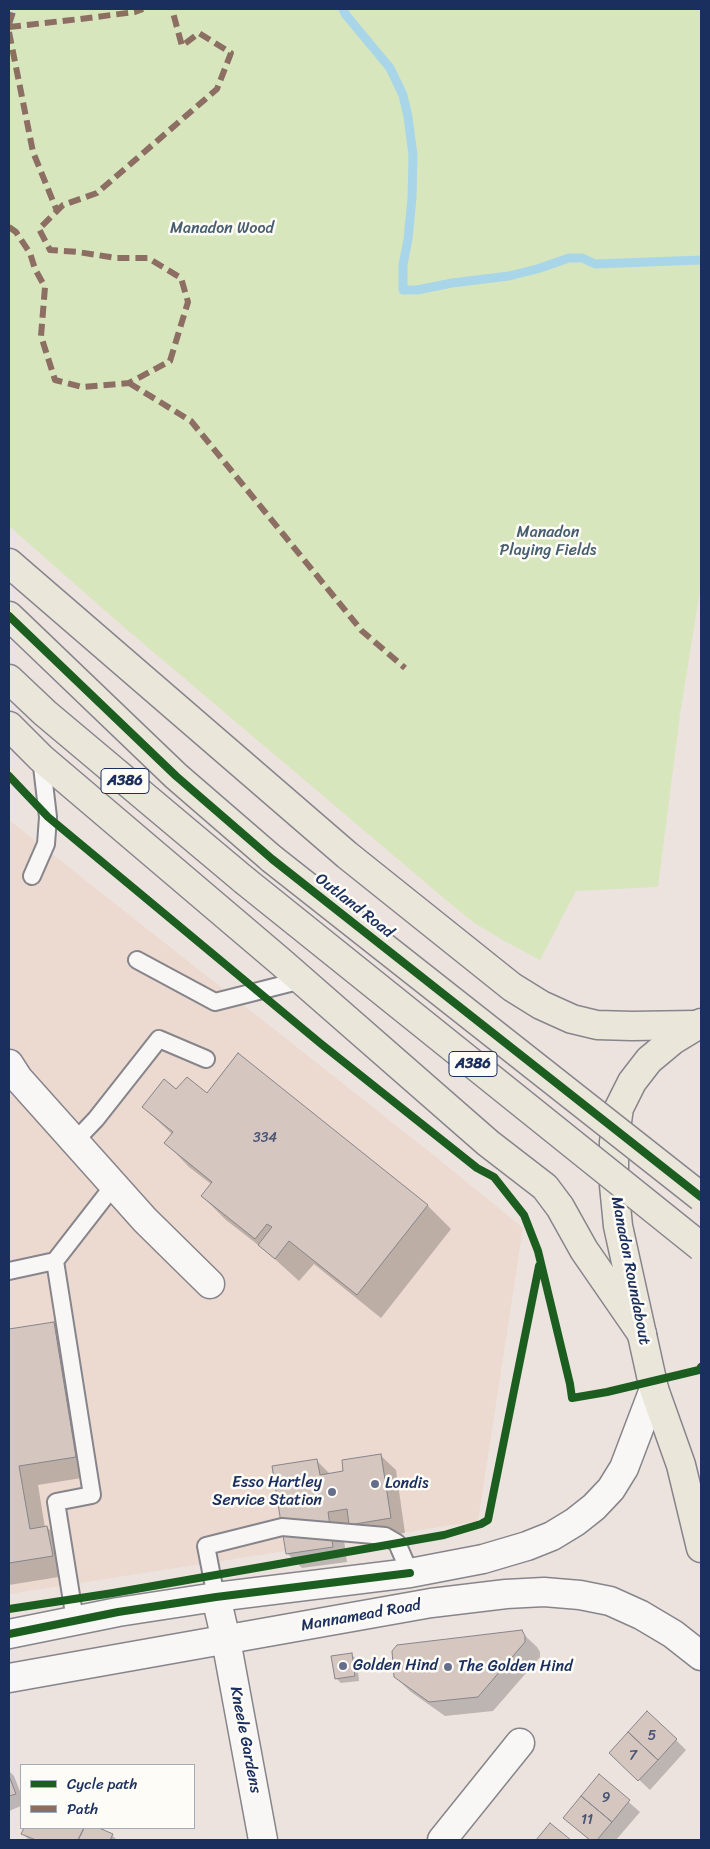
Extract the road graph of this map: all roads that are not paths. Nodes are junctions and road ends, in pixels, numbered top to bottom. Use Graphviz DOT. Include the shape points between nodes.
graph roads {
  1 [pos="9,563"];
  2 [pos="9,616"];
  3 [pos="9,679"];
  4 [pos="9,726"];
  5 [pos="41,758"];
  6 [pos="32,876"];
  7 [pos="138,960"];
  8 [pos="302,980"];
  9 [pos="699,1023"];
  10 [pos="206,1059"];
  11 [pos="9,1064"];
  12 [pos="75,1141"];
  13 [pos="114,1185"];
  14 [pos="701,1197"];
  15 [pos="701,1247"];
  16 [pos="55,1261"];
  17 [pos="9,1271"];
  18 [pos="210,1284"];
  19 [pos="642,1334"];
  20 [pos="654,1389"];
  21 [pos="701,1548"];
  22 [pos="410,1573"];
  23 [pos="216,1597"];
  24 [pos="73,1610"];
  25 [pos="9,1634"];
  26 [pos="226,1640"];
  27 [pos="701,1656"];
  28 [pos="9,1678"];
  29 [pos="520,1743"];
  30 [pos="264,1840"];
  31 [pos="442,1840"];
  1 -- 9 [label="main road" via="347,854 512,988 572,1019 597,1025"];
  2 -- 14 [label="main road, Outland Road / A386, bridge" via="176,776 272,859"];
  3 -- 15 [label="main road, A386, bridge" via="244,880"];
  4 -- 5 [label="main road"];
  5 -- 6 [label="lane" via="48,817 46,844"];
  5 -- 8 [label="main road"];
  7 -- 8 [label="lane" via="215,1002"];
  8 -- 19 [label="main road" via="488,1143 545,1187"];
  9 -- 19 [label="main road, Manadon Roundabout" via="649,1060 632,1082 619,1108 614,1142 618,1226"];
  10 -- 12 [label="lane" via="159,1040"];
  11 -- 12 [label="main road"];
  12 -- 13 [label="main road"];
  13 -- 16 [label="lane"];
  13 -- 18 [label="main road"];
  16 -- 17 [label="lane"];
  16 -- 24 [label="lane" via="92,1495 56,1502"];
  19 -- 20 [label="main road, Manadon Roundabout"];
  20 -- 21 [label="main road, Manadon Roundabout" via="681,1465"];
  20 -- 22 [label="main road" via="624,1468 612,1489 575,1522 527,1546 483,1559"];
  22 -- 23 [label="main road"];
  22 -- 23 [label="lane" via="397,1544 384,1536 282,1528 206,1546"];
  23 -- 24 [label="main road" via="118,1612"];
  23 -- 26 [label="main road, Kneele Gardens"];
  24 -- 25 [label="main road"];
  26 -- 27 [label="main road, Mannamead Road" via="431,1604 544,1592 610,1601 673,1634"];
  26 -- 28 [label="main road, Mannamead Road"];
  26 -- 30 [label="main road, Kneele Gardens"];
  29 -- 31 [label="main road"];
}
